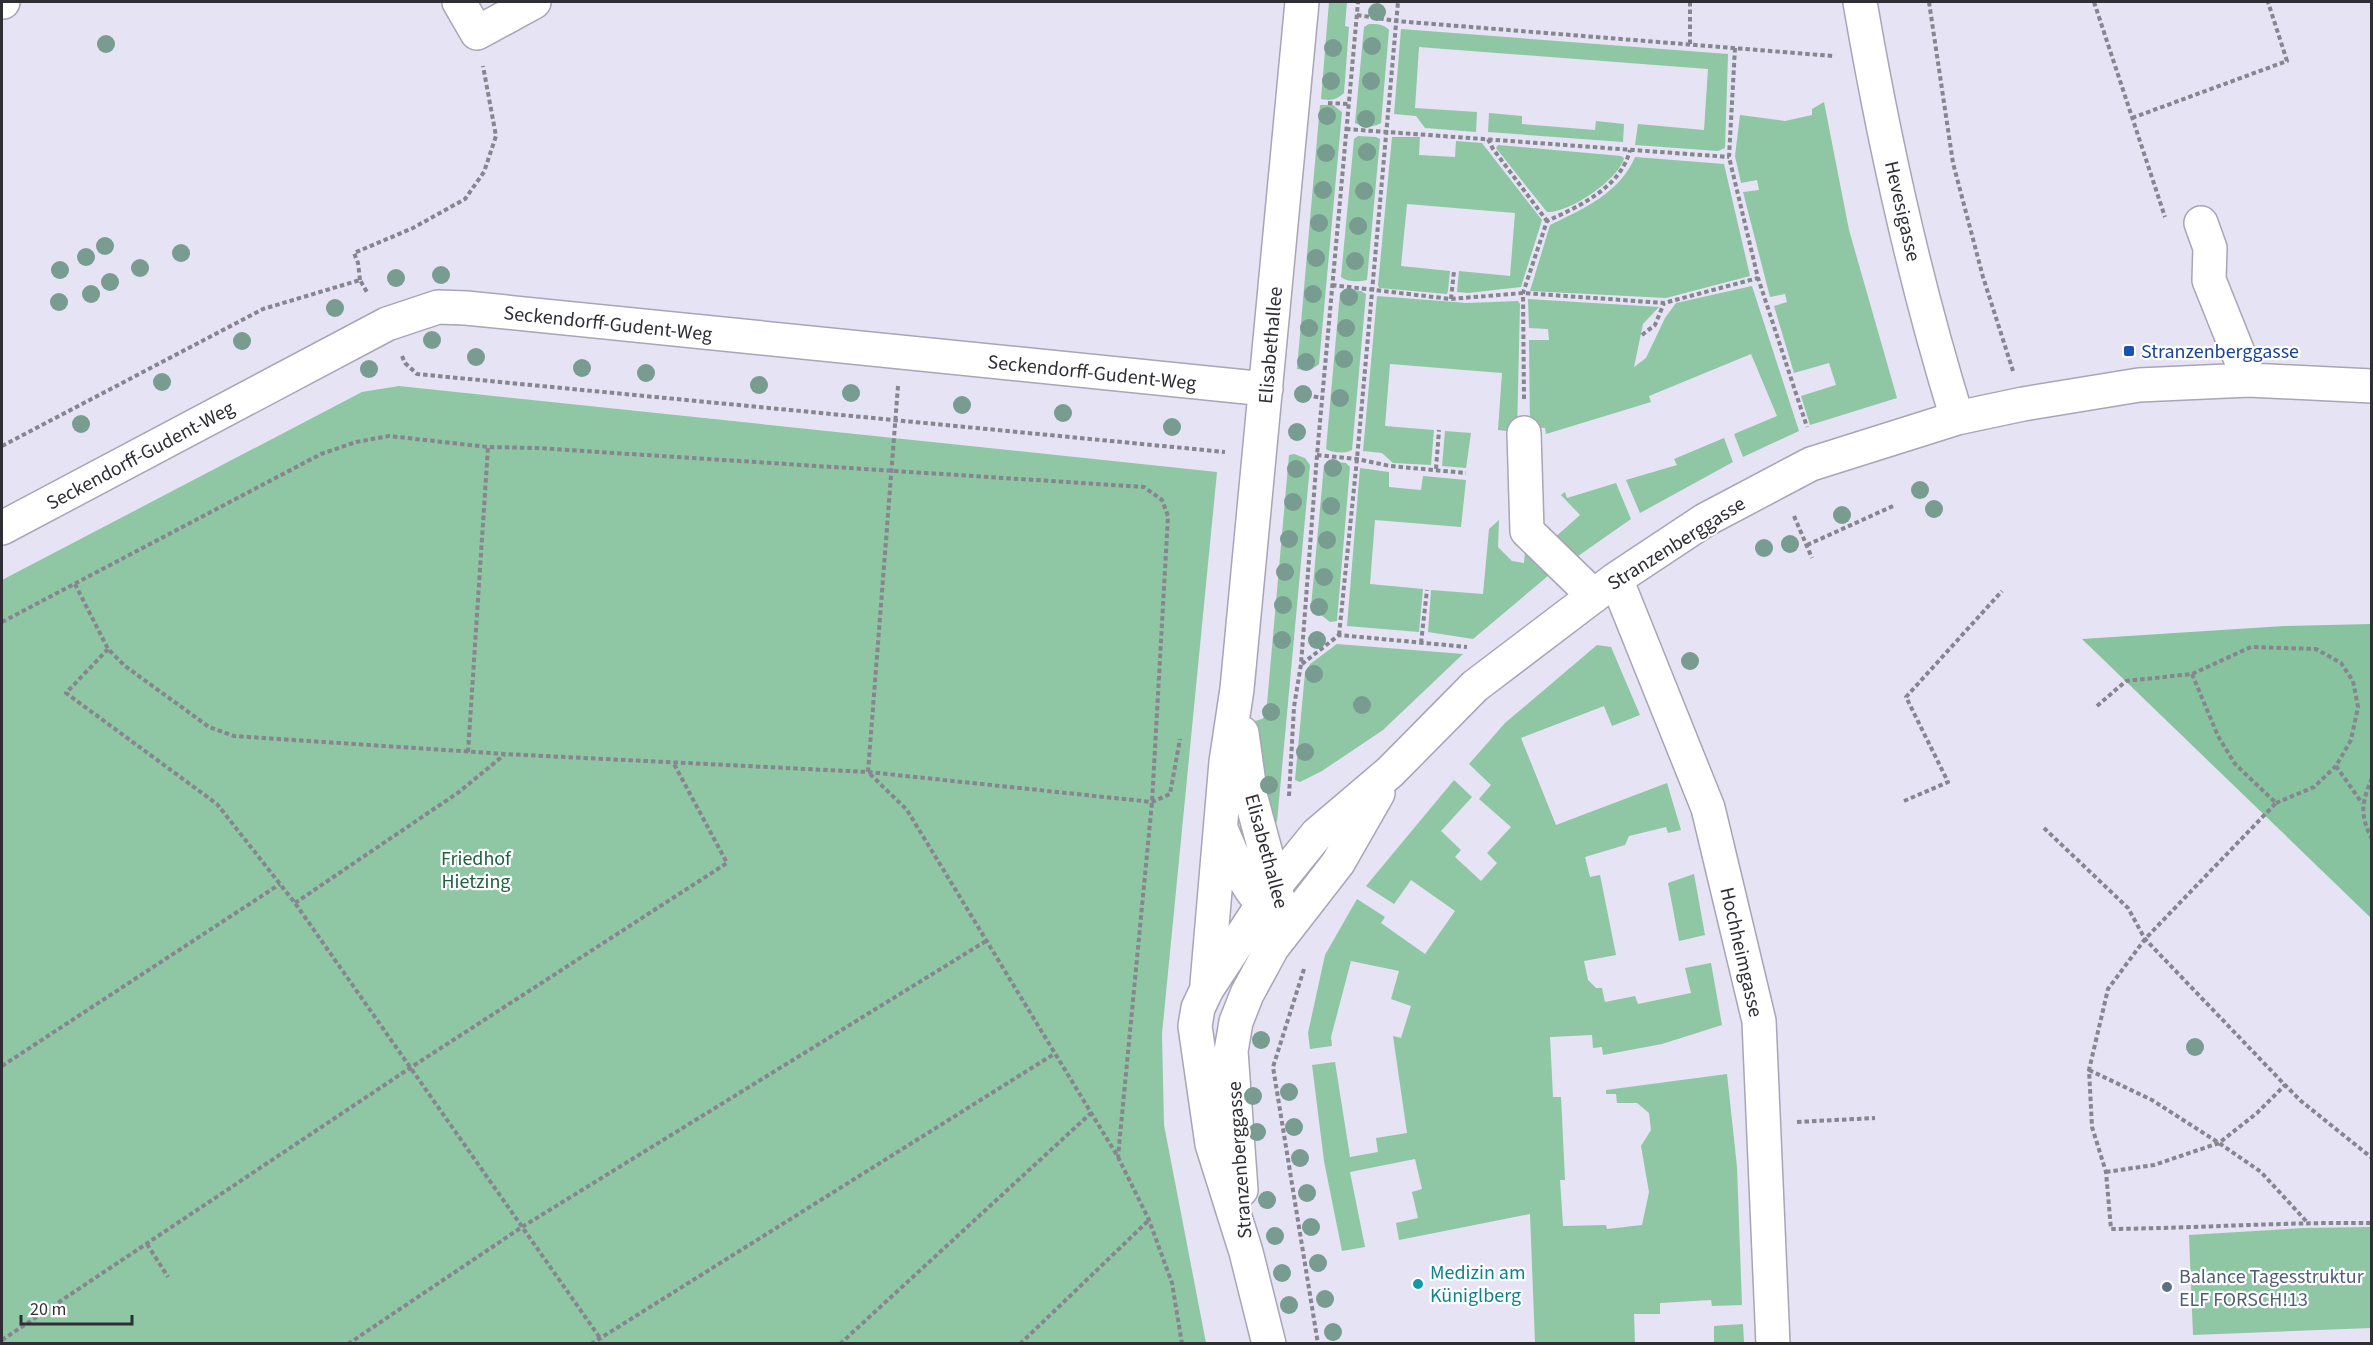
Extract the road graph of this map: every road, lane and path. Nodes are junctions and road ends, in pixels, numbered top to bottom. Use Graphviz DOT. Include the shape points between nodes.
graph roads {
  1 [pos="459,2"];
  2 [pos="534,2"];
  3 [pos="1302,2"];
  4 [pos="1358,2"];
  5 [pos="1398,2"];
  6 [pos="1690,2"];
  7 [pos="1860,2"];
  8 [pos="1929,2"];
  9 [pos="2094,2"];
  10 [pos="2268,2"];
  11 [pos="1356,15"];
  12 [pos="1396,21"];
  13 [pos="477,33"];
  14 [pos="1690,45"];
  15 [pos="1735,48"];
  16 [pos="1870,58"];
  17 [pos="2132,118"];
  18 [pos="1346,129"];
  19 [pos="1386,130"];
  20 [pos="1488,138"];
  21 [pos="1630,150"];
  22 [pos="1729,157"];
  23 [pos="1547,221"];
  24 [pos="2200,222"];
  25 [pos="1454,271"];
  26 [pos="1758,278"];
  27 [pos="360,280"];
  28 [pos="1332,285"];
  29 [pos="1372,289"];
  30 [pos="1523,294"];
  31 [pos="1451,298"];
  32 [pos="1664,303"];
  33 [pos="387,324"];
  34 [pos="1642,335"];
  35 [pos="899,352"];
  36 [pos="2249,380"];
  37 [pos="2372,386"];
  38 [pos="1266,389"];
  39 [pos="2024,404"];
  40 [pos="1957,418"];
  41 [pos="896,420"];
  42 [pos="1440,430"];
  43 [pos="1524,433"];
  44 [pos="2,447"];
  45 [pos="488,447"];
  46 [pos="1226,452"];
  47 [pos="1317,455"];
  48 [pos="1357,459"];
  49 [pos="1818,462"];
  50 [pos="1436,469"];
  51 [pos="892,471"];
  52 [pos="1466,473"];
  53 [pos="1893,506"];
  54 [pos="1794,516"];
  55 [pos="2,528"];
  56 [pos="1807,545"];
  57 [pos="1812,558"];
  58 [pos="75,584"];
  59 [pos="1605,587"];
  60 [pos="1427,590"];
  61 [pos="2002,591"];
  62 [pos="2,622"];
  63 [pos="1338,635"];
  64 [pos="1421,643"];
  65 [pos="108,649"];
  66 [pos="1520,652"];
  67 [pos="1301,664"];
  68 [pos="2192,674"];
  69 [pos="1237,689"];
  70 [pos="2097,706"];
  71 [pos="1180,739"];
  72 [pos="468,752"];
  73 [pos="504,754"];
  74 [pos="674,763"];
  75 [pos="2336,766"];
  76 [pos="868,772"];
  77 [pos="1390,772"];
  78 [pos="2372,778"];
  79 [pos="1289,797"];
  80 [pos="1904,801"];
  81 [pos="1152,802"];
  82 [pos="2276,803"];
  83 [pos="2362,803"];
  84 [pos="1220,826"];
  85 [pos="2044,828"];
  86 [pos="2372,839"];
  87 [pos="280,884"];
  88 [pos="1268,896"];
  89 [pos="295,903"];
  90 [pos="1288,926"];
  91 [pos="2145,939"];
  92 [pos="986,941"];
  93 [pos="1307,960"];
  94 [pos="1207,988"];
  95 [pos="1054,1054"];
  96 [pos="2,1066"];
  97 [pos="410,1068"];
  98 [pos="2089,1070"];
  99 [pos="2285,1085"];
  100 [pos="1091,1113"];
  101 [pos="1875,1118"];
  102 [pos="1763,1124"];
  103 [pos="2219,1143"];
  104 [pos="1118,1157"];
  105 [pos="2372,1158"];
  106 [pos="2106,1172"];
  107 [pos="1149,1220"];
  108 [pos="2307,1222"];
  109 [pos="2372,1222"];
  110 [pos="522,1227"];
  111 [pos="147,1244"];
  112 [pos="1246,1252"];
  113 [pos="168,1277"];
  114 [pos="600,1338"];
  115 [pos="2,1340"];
  116 [pos="348,1344"];
  117 [pos="591,1344"];
  118 [pos="840,1344"];
  119 [pos="1020,1344"];
  120 [pos="1182,1344"];
  121 [pos="1269,1344"];
  122 [pos="1318,1344"];
  123 [pos="1773,1344"];
  1 -- 13 [label="street"];
  2 -- 13 [label="street"];
  3 -- 38 [label="street, Elisabethallee"];
  4 -- 11 [label="path"];
  5 -- 12 [label="path"];
  6 -- 14 [label="path"];
  7 -- 16 [label="street, Hevesigasse"];
  8 -- 39 [label="path" via="1953,163 1983,278"];
  9 -- 17 [label="path"];
  10 -- 17 [label="path" via="2287,61"];
  11 -- 12 [label="path"];
  11 -- 18 [label="path"];
  12 -- 14 [label="path"];
  12 -- 19 [label="path"];
  13 -- 27 [label="path" via="496,136 484,172 465,199 413,228 354,253"];
  14 -- 15 [label="path"];
  15 -- 16 [label="path"];
  15 -- 22 [label="path"];
  16 -- 40 [label="street, Hevesigasse" via="1931,334"];
  17 -- 24 [label="path" via="2170,234"];
  18 -- 19 [label="path"];
  18 -- 28 [label="path"];
  19 -- 20 [label="path"];
  19 -- 29 [label="path"];
  20 -- 21 [label="path"];
  20 -- 23 [label="path"];
  21 -- 22 [label="path"];
  21 -- 23 [label="path" via="1626,166 1589,201"];
  22 -- 26 [label="path"];
  23 -- 30 [label="path"];
  24 -- 36 [label="street" via="2210,248 2209,280"];
  25 -- 31 [label="path"];
  26 -- 32 [label="path"];
  26 -- 49 [label="path"];
  27 -- 33 [label="path"];
  27 -- 44 [label="path" via="263,309"];
  28 -- 29 [label="path"];
  28 -- 47 [label="path"];
  29 -- 31 [label="path"];
  29 -- 48 [label="path"];
  30 -- 31 [label="path"];
  30 -- 32 [label="path"];
  30 -- 43 [label="path"];
  32 -- 34 [label="path" via="1655,325"];
  33 -- 35 [label="street, Seckendorff-Gudent-Weg" via="438,307 466,308"];
  33 -- 41 [label="path" via="405,363 417,374"];
  33 -- 55 [label="street, Seckendorff-Gudent-Weg"];
  35 -- 38 [label="street, Seckendorff-Gudent-Weg"];
  35 -- 41 [label="path"];
  36 -- 37 [label="street, Stranzenberggasse"];
  36 -- 39 [label="street, Stranzenberggasse" via="2139,385"];
  38 -- 69 [label="street, Elisabethallee"];
  39 -- 40 [label="street, Stranzenberggasse"];
  40 -- 49 [label="street, Stranzenberggasse"];
  41 -- 46 [label="path"];
  41 -- 51 [label="path"];
  42 -- 50 [label="path"];
  43 -- 59 [label="street" via="1527,531"];
  45 -- 51 [label="path"];
  45 -- 58 [label="path" via="389,436 356,441 321,454"];
  45 -- 72 [label="path"];
  47 -- 48 [label="path"];
  47 -- 67 [label="path"];
  48 -- 50 [label="path"];
  48 -- 63 [label="path"];
  49 -- 59 [label="street, Stranzenberggasse" via="1705,520"];
  50 -- 52 [label="path"];
  51 -- 76 [label="path"];
  51 -- 81 [label="path" via="1144,487 1162,500 1168,516"];
  53 -- 56 [label="path"];
  54 -- 56 [label="path"];
  56 -- 57 [label="path"];
  58 -- 62 [label="path"];
  58 -- 65 [label="path"];
  59 -- 66 [label="street, Stranzenberggasse"];
  59 -- 102 [label="street, Hochheimgasse" via="1708,808 1759,1021"];
  60 -- 64 [label="path"];
  61 -- 80 [label="path" via="1906,697 1948,782"];
  63 -- 64 [label="path"];
  63 -- 67 [label="path"];
  64 -- 66 [label="path"];
  65 -- 72 [label="path" via="124,666 209,727 234,735"];
  65 -- 87 [label="path" via="66,693 217,804"];
  66 -- 77 [label="street, Stranzenberggasse" via="1475,686"];
  67 -- 79 [label="path" via="1294,707"];
  68 -- 70 [label="path" via="2126,681"];
  68 -- 75 [label="path" via="2251,647 2316,650 2341,663 2353,681 2358,707 2351,740"];
  68 -- 82 [label="path" via="2218,736 2235,764"];
  69 -- 84 [label="street, Elisabethallee"];
  69 -- 88 [label="street, Elisabethallee"];
  71 -- 81 [label="path" via="1170,794"];
  72 -- 73 [label="path"];
  73 -- 74 [label="path"];
  73 -- 89 [label="path" via="459,792"];
  74 -- 76 [label="path"];
  74 -- 97 [label="path" via="727,863"];
  75 -- 82 [label="path" via="2314,787"];
  75 -- 83 [label="path"];
  76 -- 81 [label="path"];
  76 -- 92 [label="path" via="907,810"];
  77 -- 88 [label="street, Stranzenberggasse" via="1317,834"];
  77 -- 90 [label="street, Stranzenberggasse" via="1338,863"];
  78 -- 83 [label="path"];
  81 -- 104 [label="path"];
  82 -- 91 [label="path"];
  83 -- 86 [label="path" via="2366,829"];
  84 -- 88 [label="street, Elisabethallee" via="1241,876"];
  84 -- 94 [label="street, Elisabethallee"];
  85 -- 91 [label="path" via="2128,908"];
  87 -- 89 [label="path"];
  87 -- 96 [label="path"];
  88 -- 90 [label="street, Elisabethallee"];
  88 -- 94 [label="street, Stranzenberggasse"];
  89 -- 97 [label="path"];
  90 -- 112 [label="street, Stranzenberggasse" via="1247,994 1236,1022 1231,1051"];
  91 -- 98 [label="path" via="2108,989"];
  91 -- 99 [label="path"];
  92 -- 95 [label="path"];
  92 -- 110 [label="path"];
  93 -- 122 [label="path" via="1273,1067"];
  94 -- 112 [label="street, Stranzenberggasse" via="1198,1008 1196,1026 1212,1144"];
  95 -- 100 [label="path"];
  95 -- 114 [label="path"];
  97 -- 110 [label="path"];
  97 -- 111 [label="path"];
  98 -- 103 [label="path" via="2152,1100"];
  98 -- 106 [label="path" via="2092,1126"];
  99 -- 103 [label="path"];
  99 -- 105 [label="path"];
  100 -- 104 [label="path"];
  100 -- 118 [label="path"];
  101 -- 102 [label="path"];
  102 -- 123 [label="street, Hochheimgasse"];
  103 -- 106 [label="path" via="2154,1166"];
  103 -- 108 [label="path" via="2261,1172"];
  104 -- 107 [label="path"];
  106 -- 108 [label="path" via="2111,1229"];
  107 -- 119 [label="path"];
  107 -- 120 [label="path" via="1172,1283"];
  108 -- 109 [label="path"];
  110 -- 114 [label="path"];
  110 -- 116 [label="path"];
  111 -- 113 [label="path"];
  111 -- 115 [label="path"];
  112 -- 121 [label="street"];
  114 -- 117 [label="path"];
}
